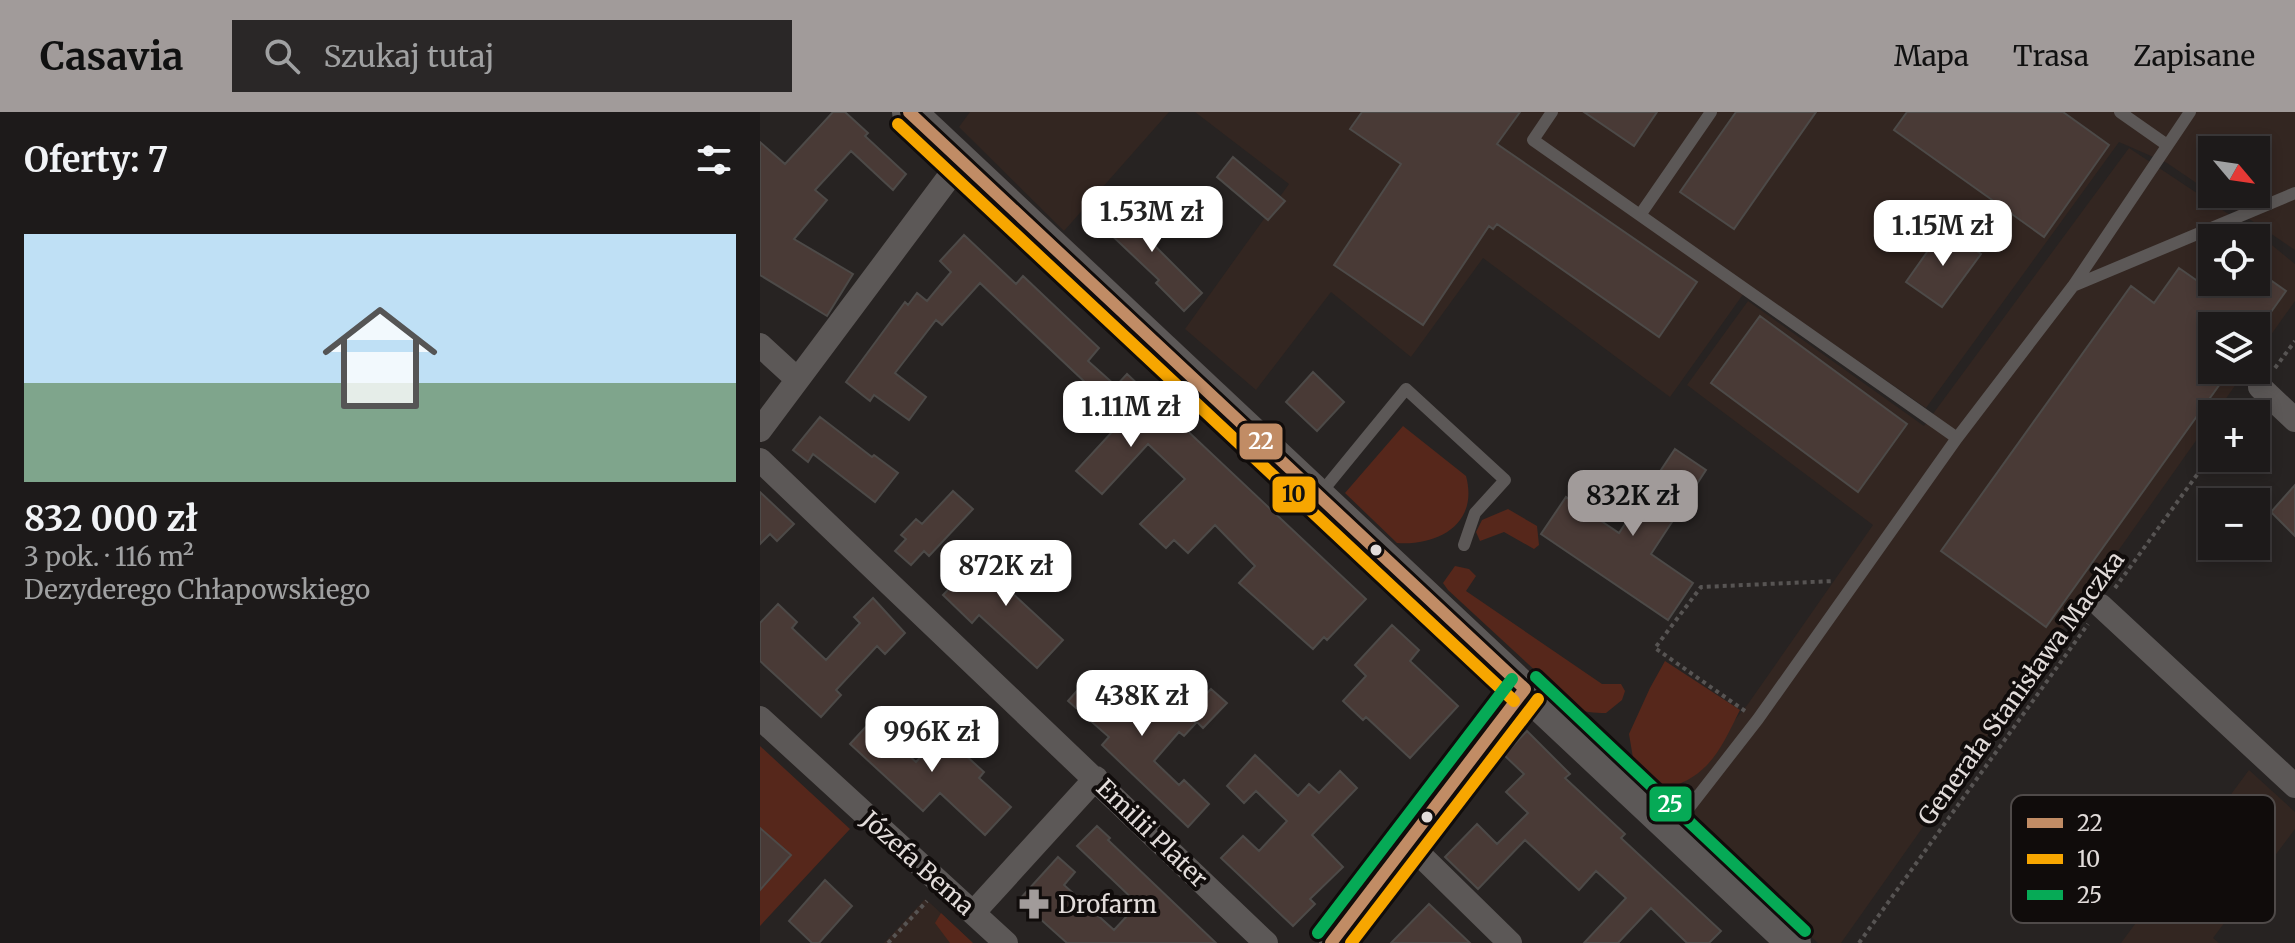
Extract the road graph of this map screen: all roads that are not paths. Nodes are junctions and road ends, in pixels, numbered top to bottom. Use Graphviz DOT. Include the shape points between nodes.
graph roads {
  1 [pos="909,112"];
  2 [pos="1552,112"];
  3 [pos="1711,112"];
  4 [pos="2120,112"];
  5 [pos="2190,112"];
  6 [pos="2167,145"];
  7 [pos="961,161"];
  8 [pos="2295,193"];
  9 [pos="1640,215"];
  10 [pos="2073,286"];
  11 [pos="760,345"];
  12 [pos="797,379"];
  13 [pos="2260,387"];
  14 [pos="2295,420"];
  15 [pos="760,430"];
  16 [pos="1957,438"];
  17 [pos="760,460"];
  18 [pos="1318,496"];
  19 [pos="1464,545"];
  20 [pos="2101,606"];
  21 [pos="1525,689"];
  22 [pos="760,718"];
  23 [pos="1096,778"];
  24 [pos="2295,786"];
  25 [pos="1672,830"];
  26 [pos="1408,843"];
  27 [pos="973,913"];
  28 [pos="1006,943"];
  29 [pos="1266,943"];
  30 [pos="1331,943"];
  31 [pos="1510,943"];
  32 [pos="1794,943"];
  1 -- 7 [label="street"];
  2 -- 9 [label="lane" via="1533,140"];
  3 -- 9 [label="lane"];
  4 -- 6 [label="lane"];
  5 -- 6 [label="lane"];
  6 -- 10 [label="lane"];
  7 -- 12 [label="street"];
  7 -- 18 [label="street"];
  8 -- 10 [label="lane"];
  9 -- 16 [label="lane"];
  10 -- 16 [label="lane"];
  11 -- 12 [label="street"];
  12 -- 15 [label="street"];
  13 -- 14 [label="street"];
  16 -- 25 [label="lane" via="1758,719"];
  17 -- 23 [label="street, Emilii Plater"];
  18 -- 19 [label="lane" via="1406,389 1505,480 1475,513"];
  18 -- 21 [label="street"];
  20 -- 24 [label="street"];
  21 -- 25 [label="street"];
  21 -- 26 [label="street"];
  22 -- 27 [label="street, Józefa Bema"];
  23 -- 27 [label="street"];
  23 -- 29 [label="street, Emilii Plater"];
  25 -- 32 [label="street"];
  26 -- 30 [label="street"];
  26 -- 31 [label="street"];
  27 -- 28 [label="street, Józefa Bema"];
}
